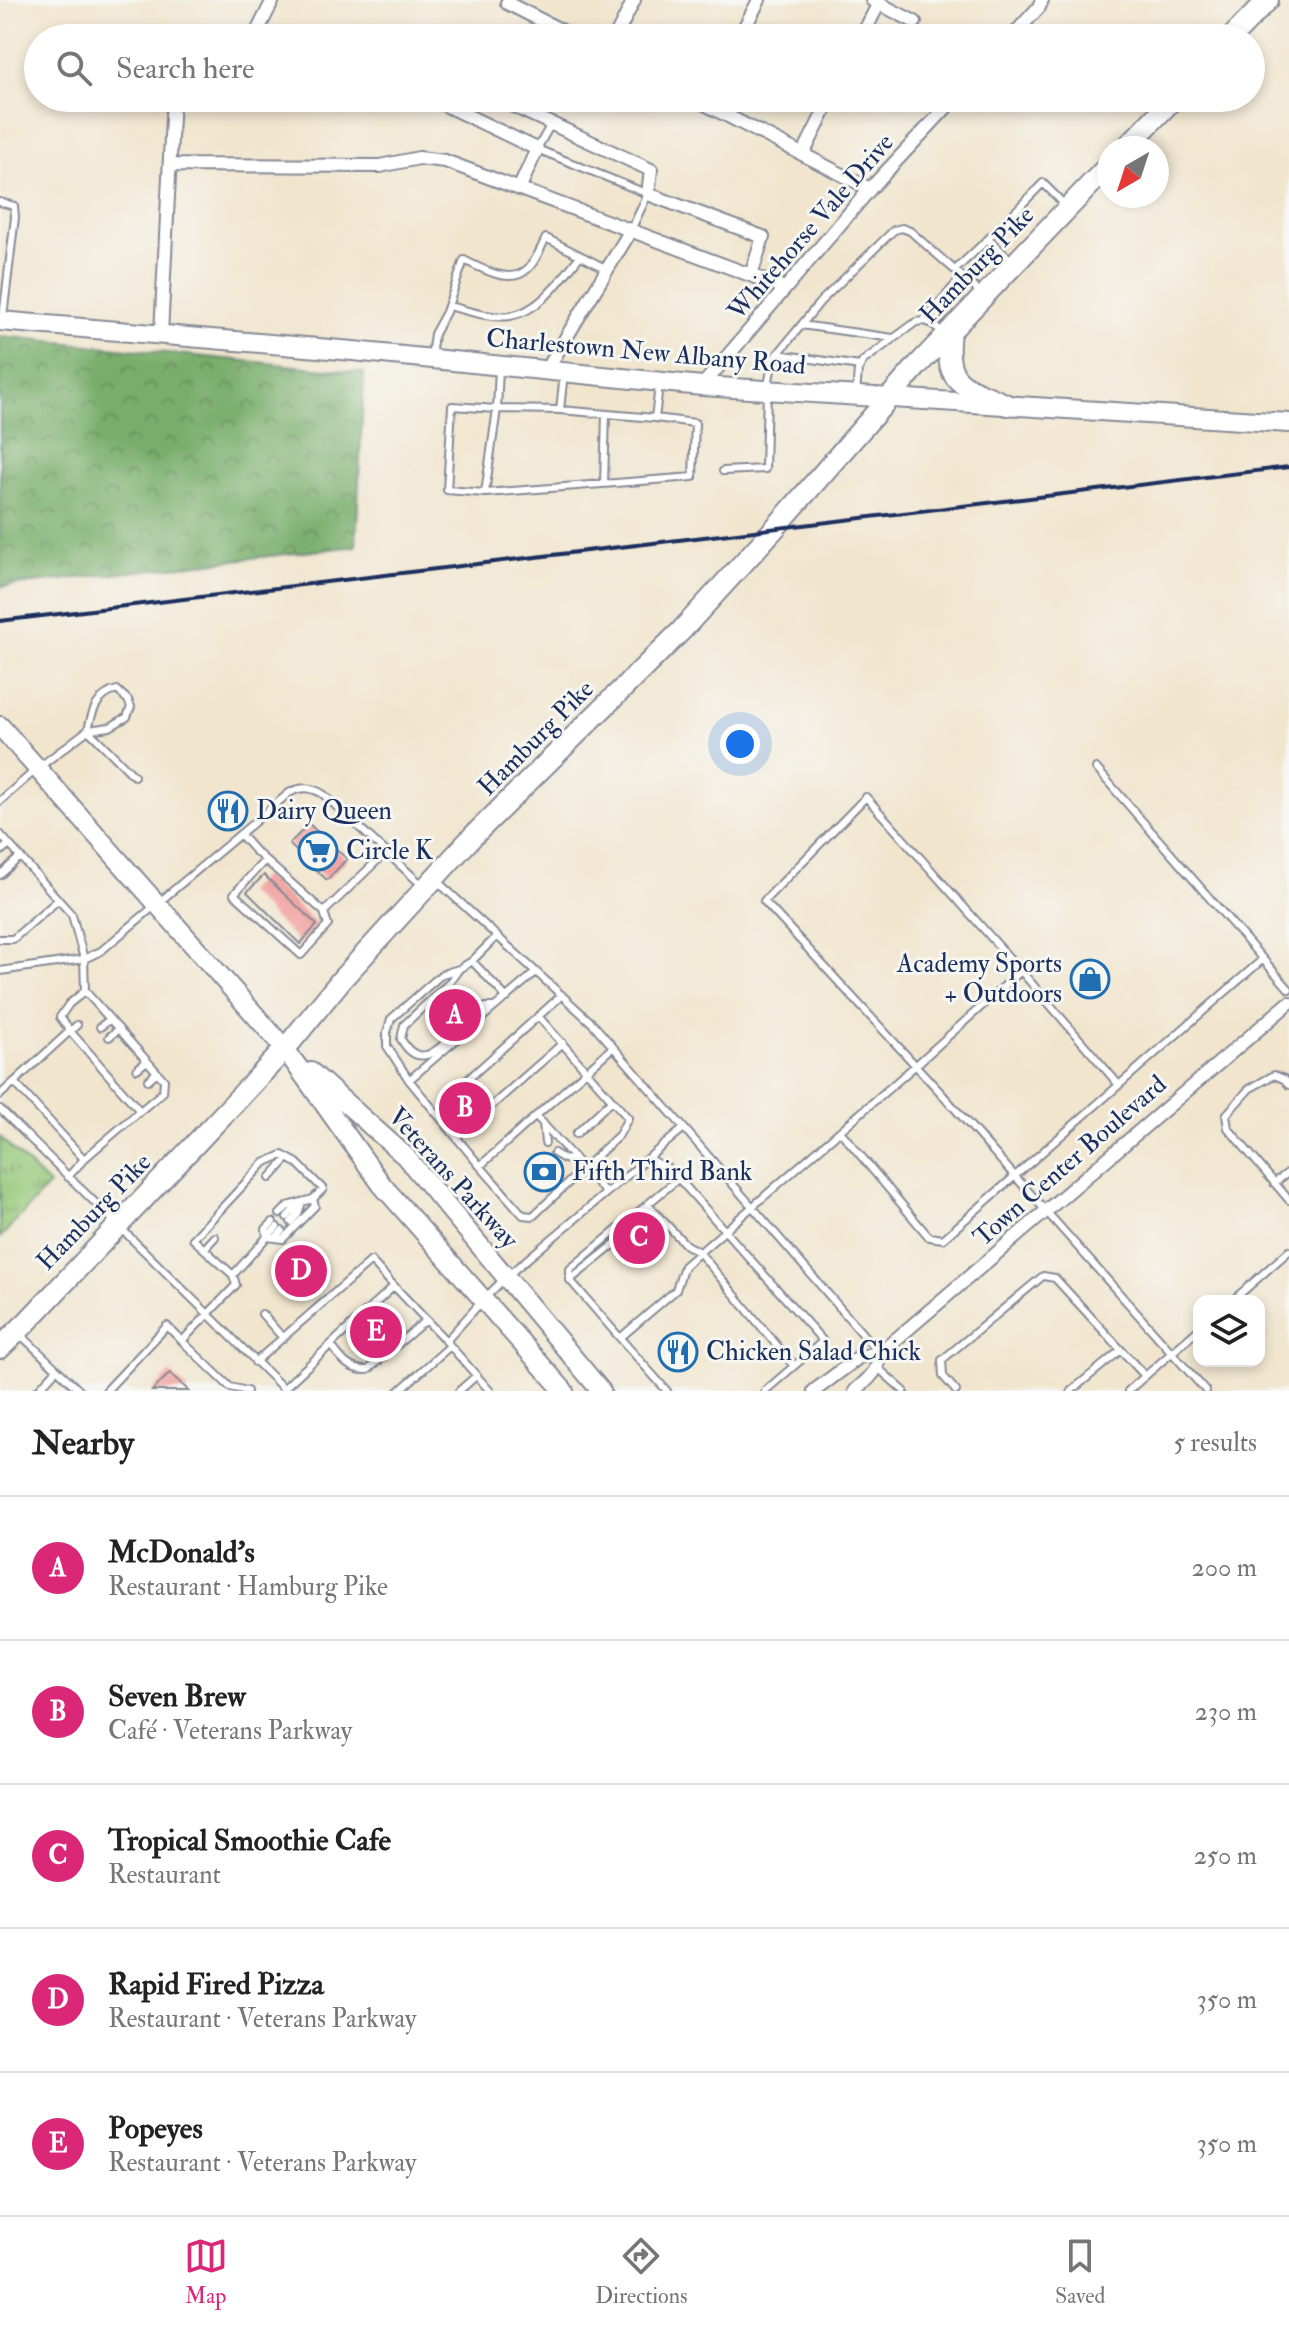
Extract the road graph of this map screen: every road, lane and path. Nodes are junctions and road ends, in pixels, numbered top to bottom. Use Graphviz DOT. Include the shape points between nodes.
graph roads {
  1 [pos="273,0"];
  2 [pos="509,0"];
  3 [pos="634,0"];
  4 [pos="759,0"];
  5 [pos="1042,0"];
  6 [pos="1268,0"];
  7 [pos="875,2"];
  8 [pos="915,22"];
  9 [pos="261,24"];
  10 [pos="548,24"];
  11 [pos="622,24"];
  12 [pos="746,24"];
  13 [pos="866,24"];
  14 [pos="1024,24"];
  15 [pos="1245,24"];
  16 [pos="172,112"];
  17 [pos="460,112"];
  18 [pos="527,112"];
  19 [pos="724,112"];
  20 [pos="824,112"];
  21 [pos="942,112"];
  22 [pos="1161,112"];
  23 [pos="551,123"];
  24 [pos="1138,136"];
  25 [pos="537,149"];
  26 [pos="803,154"];
  27 [pos="170,165"];
  28 [pos="1097,178"];
  29 [pos="519,189"];
  30 [pos="870,189"];
  31 [pos="648,194"];
  32 [pos="0,202"];
  33 [pos="1068,208"];
  34 [pos="631,230"];
  35 [pos="988,239"];
  36 [pos="580,256"];
  37 [pos="1015,264"];
  38 [pos="607,269"];
  39 [pos="955,270"];
  40 [pos="751,275"];
  41 [pos="4,276"];
  42 [pos="962,277"];
  43 [pos="785,288"];
  44 [pos="984,296"];
  45 [pos="448,306"];
  46 [pos="924,320"];
  47 [pos="1,321"];
  48 [pos="801,325"];
  49 [pos="161,334"];
  50 [pos="948,334"];
  51 [pos="893,338"];
  52 [pos="778,354"];
  53 [pos="430,359"];
  54 [pos="500,366"];
  55 [pos="860,366"];
  56 [pos="555,372"];
  57 [pos="659,382"];
  58 [pos="702,386"];
  59 [pos="767,390"];
  60 [pos="855,396"];
  61 [pos="891,398"];
  62 [pos="1007,405"];
  63 [pos="497,409"];
  64 [pos="560,410"];
  65 [pos="606,414"];
  66 [pos="655,418"];
  67 [pos="1289,423"];
  68 [pos="723,471"];
  69 [pos="604,484"];
  70 [pos="485,493"];
  71 [pos="0,726"];
  72 [pos="88,730"];
  73 [pos="38,768"];
  74 [pos="1096,768"];
  75 [pos="134,776"];
  76 [pos="0,801"];
  77 [pos="0,834"];
  78 [pos="240,834"];
  79 [pos="9,844"];
  80 [pos="0,852"];
  81 [pos="386,852"];
  82 [pos="20,857"];
  83 [pos="265,860"];
  84 [pos="0,875"];
  85 [pos="430,884"];
  86 [pos="58,900"];
  87 [pos="157,904"];
  88 [pos="324,912"];
  89 [pos="497,936"];
  90 [pos="0,939"];
  91 [pos="84,959"];
  92 [pos="1263,959"];
  93 [pos="472,961"];
  94 [pos="459,969"];
  95 [pos="0,971"];
  96 [pos="1021,971"];
  97 [pos="536,972"];
  98 [pos="1289,989"];
  99 [pos="85,991"];
  100 [pos="562,995"];
  101 [pos="507,998"];
  102 [pos="99,1007"];
  103 [pos="496,1007"];
  104 [pos="1287,1009"];
  105 [pos="90,1014"];
  106 [pos="538,1016"];
  107 [pos="110,1019"];
  108 [pos="77,1025"];
  109 [pos="100,1027"];
  110 [pos="119,1029"];
  111 [pos="70,1031"];
  112 [pos="89,1037"];
  113 [pos="109,1037"];
  114 [pos="128,1040"];
  115 [pos="563,1043"];
  116 [pos="81,1044"];
  117 [pos="96,1047"];
  118 [pos="119,1047"];
  119 [pos="613,1047"];
  120 [pos="285,1049"];
  121 [pos="138,1051"];
  122 [pos="89,1053"];
  123 [pos="107,1057"];
  124 [pos="129,1059"];
  125 [pos="147,1061"];
  126 [pos="99,1064"];
  127 [pos="916,1065"];
  128 [pos="117,1069"];
  129 [pos="137,1069"];
  130 [pos="587,1071"];
  131 [pos="157,1072"];
  132 [pos="109,1075"];
  133 [pos="125,1079"];
  134 [pos="148,1080"];
  135 [pos="409,1080"];
  136 [pos="14,1082"];
  137 [pos="118,1085"];
  138 [pos="1119,1085"];
  139 [pos="1289,1085"];
  140 [pos="456,1090"];
  141 [pos="136,1091"];
  142 [pos="0,1095"];
  143 [pos="128,1097"];
  144 [pos="612,1100"];
  145 [pos="442,1101"];
  146 [pos="0,1109"];
  147 [pos="434,1109"];
  148 [pos="140,1111"];
  149 [pos="536,1116"];
  150 [pos="543,1123"];
  151 [pos="684,1128"];
  152 [pos="840,1131"];
  153 [pos="576,1134"];
  154 [pos="456,1137"];
  155 [pos="545,1143"];
  156 [pos="554,1153"];
  157 [pos="288,1158"];
  158 [pos="84,1159"];
  159 [pos="648,1159"];
  160 [pos="577,1161"];
  161 [pos="480,1166"];
  162 [pos="583,1168"];
  163 [pos="1289,1172"];
  164 [pos="68,1177"];
  165 [pos="1015,1177"];
  166 [pos="270,1178"];
  167 [pos="679,1178"];
  168 [pos="1274,1183"];
  169 [pos="606,1193"];
  170 [pos="313,1199"];
  171 [pos="1289,1200"];
  172 [pos="302,1202"];
  173 [pos="648,1205"];
  174 [pos="753,1207"];
  175 [pos="1047,1210"];
  176 [pos="118,1225"];
  177 [pos="725,1229"];
  178 [pos="215,1237"];
  179 [pos="267,1237"];
  180 [pos="275,1238"];
  181 [pos="204,1249"];
  182 [pos="1289,1251"];
  183 [pos="699,1252"];
  184 [pos="233,1275"];
  185 [pos="507,1276"];
  186 [pos="394,1286"];
  187 [pos="1239,1295"];
  188 [pos="483,1300"];
  189 [pos="262,1314"];
  190 [pos="208,1315"];
  191 [pos="426,1320"];
  192 [pos="18,1331"];
  193 [pos="1193,1334"];
  194 [pos="283,1338"];
  195 [pos="620,1338"];
  196 [pos="182,1341"];
  197 [pos="448,1344"];
  198 [pos="331,1345"];
  199 [pos="0,1348"];
  200 [pos="1121,1350"];
  201 [pos="880,1353"];
  202 [pos="1172,1353"];
  203 [pos="255,1362"];
  204 [pos="794,1366"];
  205 [pos="878,1368"];
  206 [pos="57,1369"];
  207 [pos="476,1376"];
  208 [pos="1145,1376"];
  209 [pos="230,1389"];
  210 [pos="284,1390"];
  211 [pos="37,1391"];
  212 [pos="80,1391"];
  213 [pos="106,1391"];
  214 [pos="247,1391"];
  215 [pos="399,1391"];
  216 [pos="459,1391"];
  217 [pos="490,1391"];
  218 [pos="564,1391"];
  219 [pos="601,1391"];
  220 [pos="667,1391"];
  221 [pos="765,1391"];
  222 [pos="814,1391"];
  223 [pos="855,1391"];
  224 [pos="904,1391"];
  225 [pos="956,1391"];
  226 [pos="1071,1391"];
  227 [pos="1128,1391"];
  228 [pos="1206,1391"];
  1 -- 9 [label="street"];
  2 -- 10 [label="street"];
  3 -- 11 [label="street"];
  4 -- 12 [label="street"];
  5 -- 14 [label="street"];
  6 -- 15 [label="main road"];
  7 -- 8 [label="street"];
  7 -- 13 [label="street"];
  16 -- 27 [label="street"];
  17 -- 25 [label="street"];
  18 -- 23 [label="street"];
  19 -- 26 [label="street"];
  20 -- 26 [label="street"];
  21 -- 30 [label="street, Whitehorse Vale Drive"];
  22 -- 24 [label="main road"];
  23 -- 25 [label="lane"];
  23 -- 31 [label="street" via="651,170"];
  25 -- 29 [label="street"];
  25 -- 31 [label="lane"];
  26 -- 30 [label="street"];
  27 -- 29 [label="street" via="380,166 419,158 445,161"];
  27 -- 49 [label="street"];
  28 -- 33 [label="main road, Hamburg Pike"];
  29 -- 34 [label="street"];
  30 -- 43 [label="street, Whitehorse Vale Drive"];
  31 -- 34 [label="lane"];
  31 -- 40 [label="street" via="763,237"];
  32 -- 41 [label="lane" via="14,206 15,217"];
  33 -- 35 [label="lane" via="1043,183"];
  33 -- 37 [label="main road, Hamburg Pike"];
  34 -- 38 [label="street"];
  34 -- 40 [label="street"];
  35 -- 37 [label="lane"];
  35 -- 39 [label="lane"];
  36 -- 38 [label="lane"];
  36 -- 45 [label="lane" via="540,301 511,316"];
  36 -- 45 [label="lane" via="546,238 524,273 489,273 464,260"];
  37 -- 44 [label="main road, Hamburg Pike"];
  38 -- 56 [label="street"];
  39 -- 42 [label="lane"];
  39 -- 48 [label="lane" via="910,231 894,230"];
  40 -- 43 [label="street"];
  41 -- 47 [label="lane"];
  42 -- 44 [label="lane"];
  42 -- 46 [label="lane"];
  43 -- 58 [label="street, Whitehorse Vale Drive"];
  44 -- 50 [label="main road, Hamburg Pike"];
  45 -- 53 [label="lane" via="434,334"];
  46 -- 50 [label="lane"];
  46 -- 51 [label="lane"];
  47 -- 49 [label="main road, Charlestown New Albany Road"];
  48 -- 51 [label="lane"];
  48 -- 52 [label="lane"];
  49 -- 53 [label="main road, Charlestown New Albany Road"];
  50 -- 61 [label="main road, Hamburg Pike"];
  50 -- 62 [label="main road" via="947,357 954,377"];
  51 -- 55 [label="lane"];
  52 -- 55 [label="lane"];
  52 -- 59 [label="lane"];
  53 -- 54 [label="main road, Charlestown New Albany Road"];
  54 -- 56 [label="main road, Charlestown New Albany Road"];
  54 -- 63 [label="lane"];
  55 -- 60 [label="lane"];
  56 -- 57 [label="main road, Charlestown New Albany Road"];
  56 -- 64 [label="lane"];
  57 -- 58 [label="main road, Charlestown New Albany Road"];
  57 -- 66 [label="lane"];
  58 -- 59 [label="main road, Charlestown New Albany Road"];
  59 -- 60 [label="main road, Charlestown New Albany Road"];
  59 -- 68 [label="lane" via="765,469"];
  60 -- 61 [label="main road, Charlestown New Albany Road"];
  61 -- 62 [label="main road, Charlestown New Albany Road"];
  61 -- 85 [label="main road, Hamburg Pike" via="681,631"];
  62 -- 67 [label="main road, Charlestown New Albany Road"];
  63 -- 64 [label="lane"];
  63 -- 70 [label="lane"];
  63 -- 70 [label="lane" via="452,406 447,490"];
  64 -- 65 [label="lane"];
  65 -- 66 [label="lane"];
  65 -- 69 [label="lane"];
  66 -- 69 [label="lane" via="695,423 693,477"];
  69 -- 70 [label="lane"];
  71 -- 73 [label="main road, Veterans Parkway"];
  72 -- 72 [label="lane" via="110,727 127,717 128,700 117,690 106,693 92,709"];
  72 -- 73 [label="lane"];
  72 -- 75 [label="lane"];
  73 -- 76 [label="lane"];
  73 -- 87 [label="main road, Veterans Parkway"];
  74 -- 92 [label="lane"];
  77 -- 79 [label="lane"];
  78 -- 81 [label="lane" via="295,789 309,788 323,794"];
  78 -- 83 [label="lane"];
  78 -- 87 [label="lane"];
  79 -- 80 [label="lane"];
  79 -- 82 [label="lane"];
  81 -- 85 [label="lane"];
  81 -- 88 [label="lane"];
  82 -- 84 [label="lane"];
  82 -- 86 [label="lane"];
  83 -- 88 [label="lane"];
  83 -- 88 [label="lane" via="234,894 301,955 328,925"];
  85 -- 89 [label="lane"];
  85 -- 120 [label="main road, Hamburg Pike"];
  86 -- 90 [label="lane" via="13,939"];
  86 -- 91 [label="lane" via="72,915"];
  87 -- 91 [label="lane"];
  87 -- 120 [label="main road, Veterans Parkway"];
  89 -- 93 [label="lane"];
  89 -- 97 [label="lane"];
  91 -- 95 [label="lane"];
  91 -- 99 [label="lane"];
  92 -- 98 [label="lane"];
  92 -- 138 [label="lane"];
  93 -- 94 [label="lane"];
  93 -- 101 [label="lane"];
  94 -- 103 [label="lane" via="404,1025 401,1039 406,1049 426,1056 486,1007"];
  94 -- 135 [label="lane" via="442,974 391,1019 387,1046"];
  96 -- 127 [label="lane"];
  96 -- 127 [label="lane" via="866,797 764,901"];
  96 -- 138 [label="lane"];
  97 -- 100 [label="lane"];
  97 -- 101 [label="lane"];
  99 -- 102 [label="lane"];
  99 -- 111 [label="lane" via="60,1017"];
  100 -- 106 [label="lane"];
  100 -- 119 [label="lane"];
  101 -- 103 [label="lane"];
  102 -- 105 [label="lane"];
  102 -- 107 [label="lane"];
  103 -- 135 [label="lane"];
  104 -- 175 [label="street, Town Center Boulevard"];
  106 -- 115 [label="lane"];
  106 -- 140 [label="lane"];
  107 -- 109 [label="lane"];
  107 -- 110 [label="lane"];
  108 -- 111 [label="lane"];
  110 -- 113 [label="lane"];
  110 -- 114 [label="lane"];
  111 -- 116 [label="lane"];
  111 -- 136 [label="lane"];
  112 -- 116 [label="lane"];
  114 -- 118 [label="lane"];
  114 -- 121 [label="lane"];
  115 -- 130 [label="lane"];
  115 -- 154 [label="lane"];
  116 -- 122 [label="lane"];
  117 -- 122 [label="lane"];
  119 -- 130 [label="lane"];
  119 -- 151 [label="lane"];
  120 -- 176 [label="main road, Hamburg Pike"];
  120 -- 185 [label="main road, Veterans Parkway" via="405,1156"];
  120 -- 188 [label="main road, Veterans Parkway" via="382,1185"];
  121 -- 124 [label="lane"];
  121 -- 125 [label="lane"];
  122 -- 126 [label="lane"];
  123 -- 126 [label="lane"];
  125 -- 129 [label="lane"];
  125 -- 131 [label="lane"];
  126 -- 132 [label="lane"];
  127 -- 152 [label="lane"];
  127 -- 165 [label="lane"];
  128 -- 132 [label="lane"];
  130 -- 144 [label="lane"];
  130 -- 149 [label="lane"];
  131 -- 134 [label="lane"];
  131 -- 148 [label="lane" via="164,1080 163,1092"];
  132 -- 137 [label="lane"];
  133 -- 137 [label="lane"];
  135 -- 147 [label="lane"];
  136 -- 142 [label="lane"];
  136 -- 158 [label="lane"];
  137 -- 143 [label="lane"];
  138 -- 165 [label="lane"];
  139 -- 168 [label="lane" via="1274,1075 1249,1089 1226,1115 1228,1128"];
  141 -- 143 [label="lane"];
  143 -- 148 [label="lane"];
  144 -- 153 [label="lane"];
  144 -- 162 [label="lane" via="628,1118 619,1135"];
  145 -- 147 [label="lane"];
  146 -- 164 [label="lane"];
  147 -- 154 [label="lane"];
  148 -- 158 [label="lane"];
  149 -- 150 [label="lane"];
  149 -- 161 [label="lane"];
  150 -- 155 [label="lane"];
  150 -- 160 [label="lane"];
  151 -- 159 [label="lane"];
  151 -- 174 [label="lane"];
  152 -- 165 [label="lane" via="929,1237 943,1239"];
  152 -- 174 [label="lane"];
  154 -- 161 [label="lane"];
  156 -- 160 [label="lane"];
  157 -- 166 [label="lane"];
  157 -- 170 [label="lane" via="323,1189"];
  157 -- 181 [label="lane" via="282,1155 264,1163 193,1239"];
  158 -- 164 [label="lane"];
  159 -- 167 [label="lane"];
  159 -- 169 [label="lane"];
  160 -- 162 [label="lane"];
  161 -- 162 [label="lane" via="523,1215 533,1216"];
  162 -- 169 [label="lane"];
  163 -- 168 [label="lane"];
  164 -- 176 [label="lane"];
  165 -- 175 [label="lane"];
  167 -- 173 [label="lane"];
  167 -- 177 [label="lane"];
  168 -- 171 [label="lane"];
  169 -- 185 [label="lane"];
  170 -- 172 [label="lane"];
  170 -- 180 [label="lane" via="315,1206 283,1239"];
  172 -- 172 [label="lane" via="298,1214 286,1217 288,1206"];
  173 -- 183 [label="lane"];
  173 -- 195 [label="lane" via="570,1269 570,1280"];
  174 -- 177 [label="lane"];
  174 -- 201 [label="lane"];
  175 -- 201 [label="street, Town Center Boulevard"];
  175 -- 202 [label="lane"];
  176 -- 190 [label="lane"];
  176 -- 192 [label="main road, Hamburg Pike"];
  177 -- 183 [label="lane"];
  177 -- 204 [label="lane" via="823,1341"];
  178 -- 181 [label="lane"];
  179 -- 180 [label="lane"];
  179 -- 180 [label="lane" via="277,1227"];
  179 -- 184 [label="lane"];
  181 -- 184 [label="lane"];
  182 -- 187 [label="lane"];
  183 -- 195 [label="lane" via="684,1266 676,1290"];
  183 -- 204 [label="lane"];
  184 -- 190 [label="lane" via="236,1285"];
  185 -- 188 [label="lane"];
  185 -- 219 [label="main road, Veterans Parkway"];
  186 -- 191 [label="lane"];
  186 -- 194 [label="lane" via="371,1261"];
  186 -- 198 [label="lane"];
  188 -- 197 [label="lane"];
  188 -- 218 [label="main road, Veterans Parkway"];
  189 -- 194 [label="lane"];
  190 -- 196 [label="lane"];
  190 -- 203 [label="lane"];
  191 -- 197 [label="lane"];
  191 -- 198 [label="lane" via="368,1370 347,1365"];
  192 -- 199 [label="main road, Hamburg Pike"];
  192 -- 206 [label="lane"];
  193 -- 202 [label="lane"];
  194 -- 203 [label="lane"];
  195 -- 220 [label="lane"];
  196 -- 209 [label="lane"];
  196 -- 213 [label="lane" via="167,1326"];
  197 -- 207 [label="lane"];
  197 -- 215 [label="lane"];
  198 -- 210 [label="lane"];
  200 -- 208 [label="lane"];
  200 -- 225 [label="lane" via="1055,1278 1043,1276 942,1360 943,1376"];
  200 -- 226 [label="lane"];
  201 -- 205 [label="street"];
  201 -- 222 [label="street, Town Center Boulevard" via="859,1357"];
  202 -- 208 [label="lane"];
  202 -- 228 [label="lane"];
  203 -- 210 [label="lane"];
  204 -- 221 [label="lane"];
  205 -- 223 [label="street"];
  205 -- 224 [label="lane"];
  206 -- 211 [label="lane"];
  206 -- 212 [label="lane"];
  207 -- 216 [label="lane"];
  207 -- 217 [label="lane"];
  208 -- 227 [label="lane"];
  209 -- 214 [label="lane"];
}
